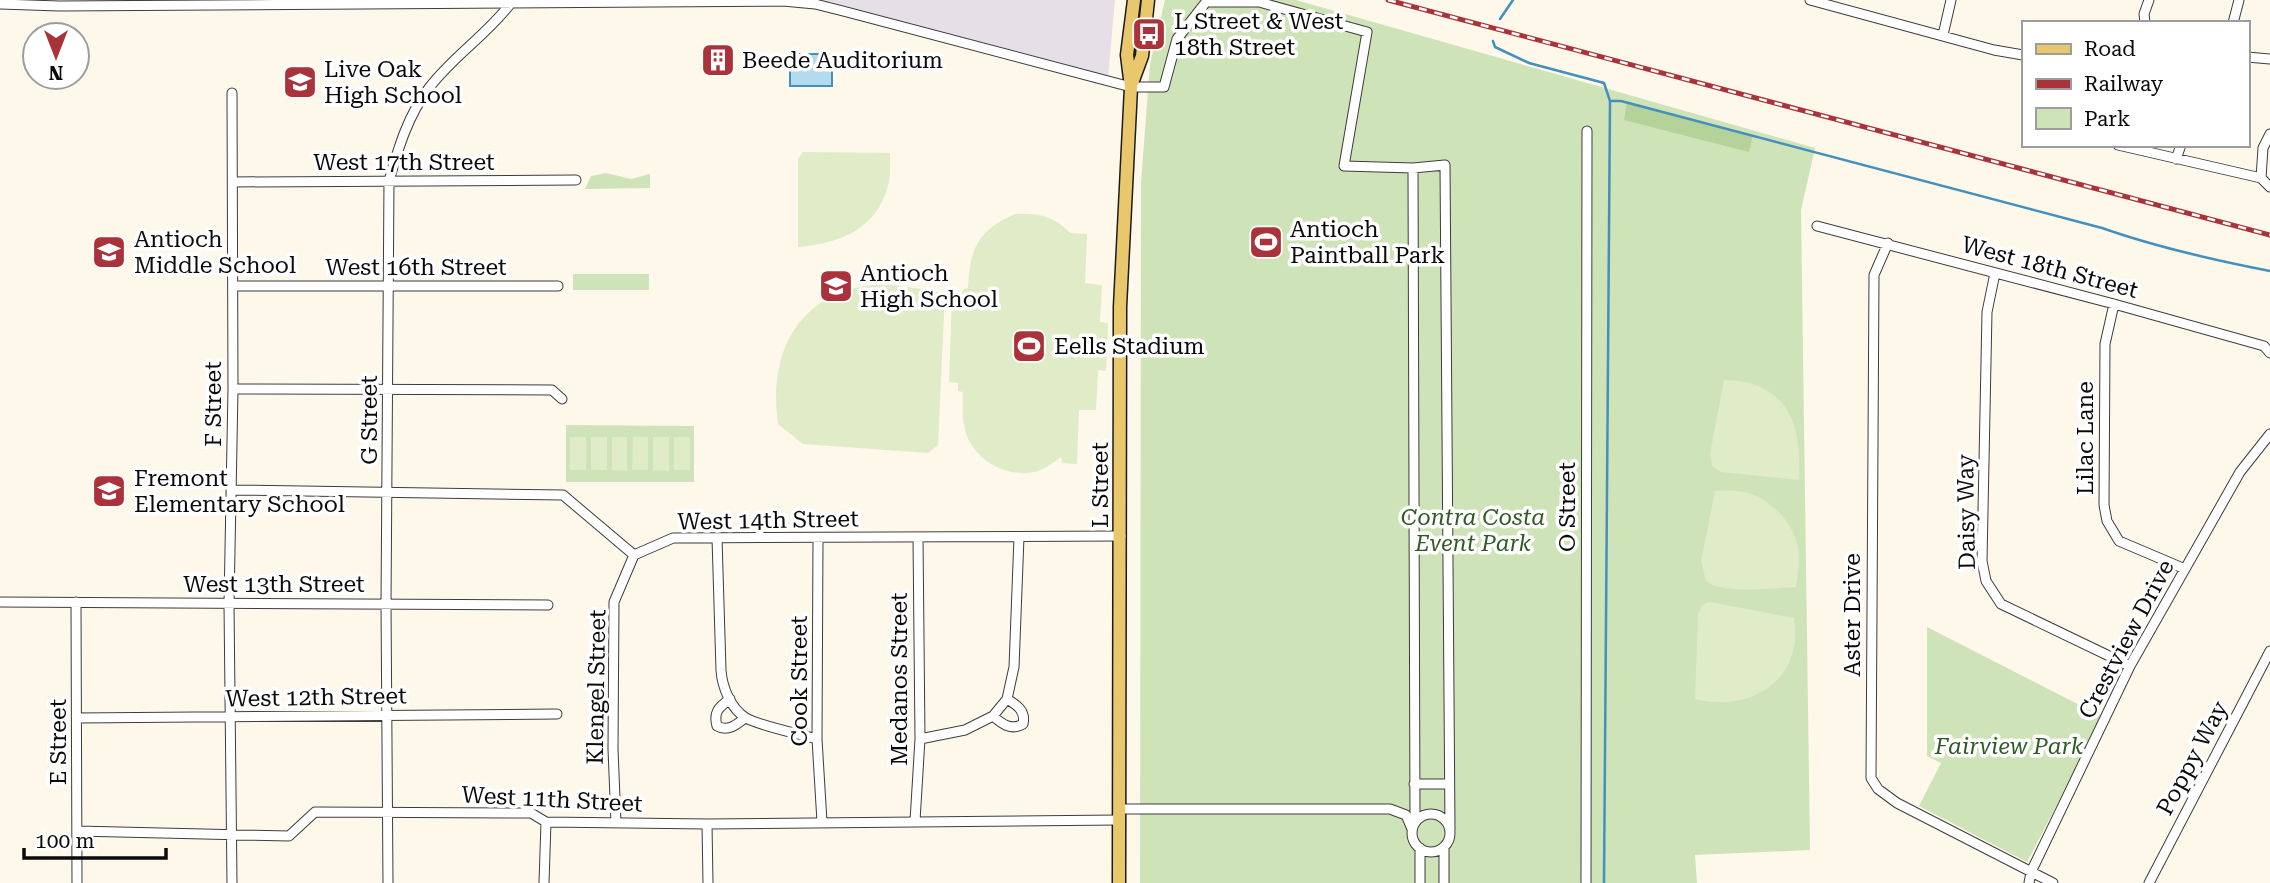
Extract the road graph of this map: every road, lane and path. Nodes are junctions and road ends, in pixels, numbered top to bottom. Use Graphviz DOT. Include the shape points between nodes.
graph roads {
  1 [pos="1134,0"];
  2 [pos="1148,0"];
  3 [pos="1810,0"];
  4 [pos="1951,0"];
  5 [pos="2148,0"];
  6 [pos="2239,0"];
  7 [pos="512,2"];
  8 [pos="1835,3"];
  9 [pos="0,4"];
  10 [pos="2145,21"];
  11 [pos="2234,21"];
  12 [pos="1943,36"];
  13 [pos="2022,55"];
  14 [pos="2249,58"];
  15 [pos="2270,59"];
  16 [pos="1131,87"];
  17 [pos="232,93"];
  18 [pos="1587,131"];
  19 [pos="2270,134"];
  20 [pos="2126,147"];
  21 [pos="2179,147"];
  22 [pos="2176,159"];
  23 [pos="1413,168"];
  24 [pos="2261,178"];
  25 [pos="576,180"];
  26 [pos="389,181"];
  27 [pos="233,182"];
  28 [pos="2270,187"];
  29 [pos="1817,226"];
  30 [pos="1888,243"];
  31 [pos="1995,274"];
  32 [pos="233,286"];
  33 [pos="388,286"];
  34 [pos="558,286"];
  35 [pos="2114,303"];
  36 [pos="2270,353"];
  37 [pos="233,389"];
  38 [pos="388,389"];
  39 [pos="562,399"];
  40 [pos="2270,434"];
  41 [pos="232,490"];
  42 [pos="388,492"];
  43 [pos="1121,536"];
  44 [pos="918,537"];
  45 [pos="1019,537"];
  46 [pos="717,538"];
  47 [pos="818,539"];
  48 [pos="634,555"];
  49 [pos="2185,569"];
  50 [pos="0,602"];
  51 [pos="76,602"];
  52 [pos="229,604"];
  53 [pos="386,604"];
  54 [pos="548,605"];
  55 [pos="2270,651"];
  56 [pos="2130,666"];
  57 [pos="730,699"];
  58 [pos="1007,699"];
  59 [pos="557,714"];
  60 [pos="386,716"];
  61 [pos="993,716"];
  62 [pos="77,718"];
  63 [pos="231,718"];
  64 [pos="746,718"];
  65 [pos="817,739"];
  66 [pos="920,739"];
  67 [pos="1414,784"];
  68 [pos="1449,784"];
  69 [pos="388,813"];
  70 [pos="1119,814"];
  71 [pos="915,821"];
  72 [pos="546,822"];
  73 [pos="822,822"];
  74 [pos="616,823"];
  75 [pos="707,824"];
  76 [pos="1414,826"];
  77 [pos="1450,830"];
  78 [pos="77,831"];
  79 [pos="232,833"];
  80 [pos="1444,847"];
  81 [pos="1420,848"];
  82 [pos="2031,872"];
  83 [pos="76,883"];
  84 [pos="232,883"];
  85 [pos="388,883"];
  86 [pos="544,883"];
  87 [pos="708,883"];
  88 [pos="1119,883"];
  89 [pos="1420,883"];
  90 [pos="1444,883"];
  91 [pos="1586,883"];
  92 [pos="2020,883"];
  93 [pos="2029,883"];
  94 [pos="2053,883"];
  95 [pos="2149,883"];
  1 -- 16 [label="main road, L Street" via="1127,54"];
  2 -- 16 [label="main road, L Street" via="1142,56"];
  3 -- 8 [label="street"];
  4 -- 12 [label="street"];
  5 -- 10 [label="street"];
  6 -- 11 [label="street"];
  7 -- 9 [label="street"];
  7 -- 16 [label="street" via="815,4"];
  7 -- 26 [label="street, G Street" via="429,88 407,128"];
  8 -- 12 [label="street"];
  12 -- 13 [label="street"];
  14 -- 15 [label="street"];
  16 -- 23 [label="street" via="1164,87 1177,39 1206,2 1259,2 1367,32 1343,166"];
  16 -- 43 [label="main road, L Street" via="1120,307"];
  17 -- 27 [label="street, F Street"];
  18 -- 91 [label="street, O Street"];
  19 -- 24 [label="street" via="2263,148"];
  20 -- 22 [label="street"];
  21 -- 22 [label="street"];
  22 -- 24 [label="street"];
  23 -- 67 [label="street"];
  23 -- 68 [label="street" via="1445,165"];
  24 -- 28 [label="street"];
  25 -- 26 [label="street, West 17th Street"];
  26 -- 27 [label="street, West 17th Street"];
  26 -- 33 [label="street, G Street"];
  27 -- 32 [label="street, F Street"];
  29 -- 30 [label="street, West 18th Street"];
  30 -- 31 [label="street, West 18th Street"];
  30 -- 82 [label="street, Aster Drive" via="1874,275 1871,778 1897,803"];
  31 -- 35 [label="street, West 18th Street"];
  31 -- 56 [label="street, Daisy Way" via="1987,312 1982,561 1986,580 2001,604"];
  32 -- 33 [label="street, West 16th Street"];
  32 -- 37 [label="street, F Street"];
  33 -- 34 [label="street, West 16th Street"];
  33 -- 38 [label="street, G Street"];
  35 -- 36 [label="street, West 18th Street" via="2264,345"];
  35 -- 49 [label="street, Lilac Lane" via="2105,344 2107,521 2119,541"];
  37 -- 38 [label="street"];
  37 -- 41 [label="street, F Street"];
  38 -- 39 [label="street" via="552,390"];
  38 -- 42 [label="street, G Street"];
  40 -- 49 [label="street, Crestview Drive" via="2239,472"];
  41 -- 42 [label="street"];
  41 -- 52 [label="street, F Street"];
  42 -- 48 [label="street" via="563,495"];
  42 -- 53 [label="street, G Street"];
  43 -- 45 [label="street, West 14th Street"];
  43 -- 70 [label="main road, L Street"];
  44 -- 45 [label="street, West 14th Street"];
  44 -- 47 [label="street, West 14th Street"];
  44 -- 66 [label="street, Medanos Street"];
  45 -- 58 [label="street" via="1014,667"];
  46 -- 47 [label="street, West 14th Street"];
  46 -- 48 [label="street, West 14th Street" via="673,538"];
  46 -- 57 [label="street" via="722,686"];
  47 -- 65 [label="street, Cook Street"];
  48 -- 74 [label="street, Klengel Street" via="614,602"];
  49 -- 56 [label="street, Crestview Drive"];
  50 -- 51 [label="street, West 13th Street"];
  51 -- 52 [label="street, West 13th Street"];
  51 -- 62 [label="street, E Street"];
  52 -- 53 [label="street, West 13th Street"];
  52 -- 63 [label="street, F Street"];
  53 -- 54 [label="street, West 13th Street"];
  53 -- 60 [label="street, G Street"];
  55 -- 95 [label="street, Poppy Way"];
  56 -- 82 [label="street, Crestview Drive"];
  57 -- 64 [label="street"];
  57 -- 64 [label="street" via="718,709 717,726 731,728"];
  58 -- 61 [label="street"];
  58 -- 61 [label="street" via="1019,707 1023,724 1009,727"];
  59 -- 60 [label="street, West 12th Street"];
  60 -- 63 [label="street, West 12th Street"];
  60 -- 69 [label="street, G Street"];
  61 -- 66 [label="street" via="965,730"];
  62 -- 63 [label="street, West 12th Street"];
  62 -- 78 [label="street, E Street"];
  63 -- 79 [label="street, F Street"];
  64 -- 65 [label="street"];
  65 -- 73 [label="street, Cook Street"];
  66 -- 71 [label="street, Medanos Street"];
  67 -- 68 [label="street"];
  67 -- 76 [label="street"];
  68 -- 77 [label="street"];
  69 -- 72 [label="street, West 11th Street" via="531,813"];
  69 -- 79 [label="street, West 11th Street" via="315,812 289,836"];
  69 -- 85 [label="street, G Street"];
  70 -- 71 [label="street, West 11th Street"];
  70 -- 76 [label="street, West 11th Street" via="1390,809 1406,815"];
  70 -- 88 [label="main road, L Street"];
  71 -- 73 [label="street, West 11th Street"];
  72 -- 74 [label="street, West 11th Street"];
  72 -- 86 [label="street"];
  73 -- 75 [label="street, West 11th Street"];
  74 -- 75 [label="street, West 11th Street"];
  75 -- 87 [label="street"];
  76 -- 77 [label="street" via="1432,814 1443,819"];
  76 -- 81 [label="street" via="1414,842"];
  77 -- 80 [label="street"];
  78 -- 79 [label="street, West 11th Street"];
  78 -- 83 [label="street, E Street"];
  79 -- 84 [label="street, F Street"];
  80 -- 81 [label="street" via="1433,852"];
  80 -- 90 [label="street"];
  81 -- 89 [label="street"];
  82 -- 92 [label="street, Crestview Drive"];
  82 -- 93 [label="street, Crestview Drive"];
  82 -- 94 [label="street, Aster Drive"];
}
